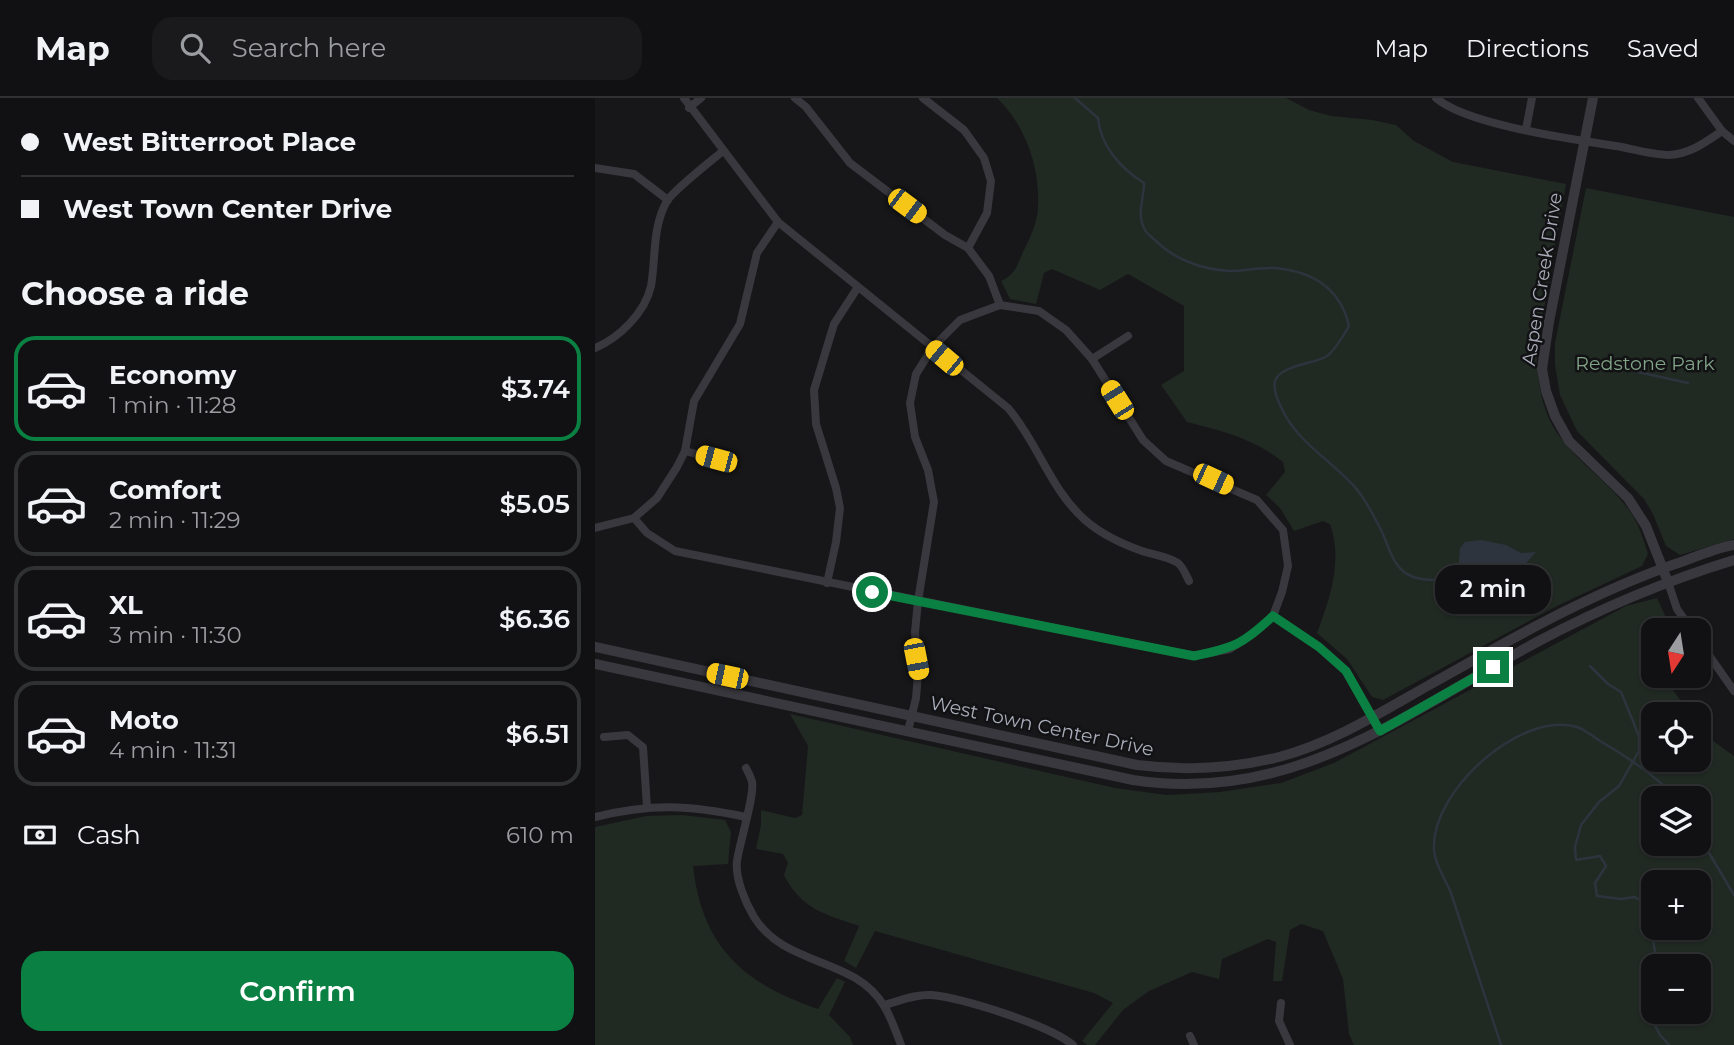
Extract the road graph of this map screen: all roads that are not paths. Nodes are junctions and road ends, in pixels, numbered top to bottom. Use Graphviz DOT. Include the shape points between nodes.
graph roads {
  1 [pos="684,98"];
  2 [pos="701,98"];
  3 [pos="795,98"];
  4 [pos="923,98"];
  5 [pos="1436,98"];
  6 [pos="1532,98"];
  7 [pos="1593,98"];
  8 [pos="1698,98"];
  9 [pos="689,108"];
  10 [pos="1526,129"];
  11 [pos="1722,131"];
  12 [pos="1584,141"];
  13 [pos="1734,141"];
  14 [pos="723,150"];
  15 [pos="595,168"];
  16 [pos="667,200"];
  17 [pos="778,222"];
  18 [pos="968,248"];
  19 [pos="858,287"];
  20 [pos="1000,305"];
  21 [pos="1128,336"];
  22 [pos="595,348"];
  23 [pos="933,348"];
  24 [pos="1092,359"];
  25 [pos="685,451"];
  26 [pos="716,459"];
  27 [pos="634,518"];
  28 [pos="595,528"];
  29 [pos="1734,544"];
  30 [pos="1734,560"];
  31 [pos="1663,568"];
  32 [pos="1189,581"];
  33 [pos="1668,582"];
  34 [pos="827,583"];
  35 [pos="918,601"];
  36 [pos="1273,616"];
  37 [pos="1683,618"];
  38 [pos="595,647"];
  39 [pos="1711,658"];
  40 [pos="595,664"];
  41 [pos="1734,691"];
  42 [pos="912,716"];
  43 [pos="1372,717"];
  44 [pos="1380,731"];
  45 [pos="908,732"];
  46 [pos="604,737"];
  47 [pos="746,768"];
  48 [pos="647,807"];
  49 [pos="595,817"];
  50 [pos="746,817"];
  51 [pos="1281,1003"];
  52 [pos="884,1005"];
  53 [pos="901,1045"];
  54 [pos="1073,1045"];
  55 [pos="1290,1045"];
  1 -- 9 [label="street"];
  2 -- 9 [label="street"];
  3 -- 18 [label="street" via="850,163"];
  4 -- 18 [label="street" via="964,130 984,158 991,181 987,213"];
  5 -- 10 [label="street" via="1467,115"];
  6 -- 10 [label="street"];
  7 -- 12 [label="street, Aspen Creek Drive"];
  8 -- 11 [label="street"];
  9 -- 14 [label="street"];
  10 -- 12 [label="street"];
  11 -- 12 [label="street" via="1700,146 1668,155"];
  11 -- 13 [label="street"];
  12 -- 31 [label="street, Aspen Creek Drive" via="1542,369 1546,391 1569,441 1628,498 1646,526"];
  14 -- 16 [label="street"];
  14 -- 17 [label="street"];
  15 -- 16 [label="street" via="634,174"];
  16 -- 22 [label="street" via="655,236 650,289 624,331"];
  17 -- 19 [label="street"];
  17 -- 25 [label="street" via="757,253 740,324 694,401"];
  18 -- 20 [label="street" via="989,276"];
  19 -- 23 [label="street"];
  19 -- 34 [label="street" via="834,324 814,390 816,424 840,508"];
  20 -- 23 [label="street" via="960,320"];
  20 -- 24 [label="street" via="1039,312 1066,330"];
  21 -- 24 [label="street"];
  23 -- 32 [label="street" via="1008,408 1051,479 1085,520 1123,543 1181,565"];
  23 -- 35 [label="street" via="916,374 909,403 934,502"];
  24 -- 36 [label="street" via="1143,440 1166,461 1257,500 1283,530 1288,566"];
  25 -- 26 [label="street"];
  25 -- 27 [label="street" via="657,498"];
  27 -- 28 [label="street"];
  27 -- 34 [label="street" via="647,533 675,551"];
  29 -- 31 [label="street, West Town Center Drive"];
  30 -- 33 [label="street, West Town Center Drive"];
  31 -- 33 [label="street, Aspen Creek Drive"];
  31 -- 43 [label="street, West Town Center Drive" via="1528,629"];
  33 -- 37 [label="street, Aspen Creek Drive"];
  33 -- 44 [label="street, West Town Center Drive" via="1570,625"];
  34 -- 35 [label="street"];
  35 -- 36 [label="street" via="1194,656 1230,649"];
  35 -- 42 [label="street" via="918,674"];
  36 -- 43 [label="street" via="1346,671"];
  38 -- 42 [label="street, West Town Center Drive"];
  39 -- 41 [label="street"];
  40 -- 45 [label="street, West Town Center Drive"];
  42 -- 43 [label="street, West Town Center Drive" via="1137,765 1189,770 1280,757"];
  42 -- 45 [label="street"];
  43 -- 44 [label="street"];
  44 -- 45 [label="street, West Town Center Drive" via="1285,772 1188,785 1133,780"];
  46 -- 48 [label="street" via="628,735 643,747"];
  47 -- 50 [label="street" via="753,784"];
  48 -- 49 [label="street"];
  48 -- 50 [label="street" via="679,805"];
  50 -- 52 [label="street" via="737,863 743,895 754,917 781,945 856,978"];
  51 -- 55 [label="street" via="1279,1021"];
  52 -- 53 [label="street"];
  52 -- 54 [label="street" via="915,996 948,998 1026,1021"];
}
